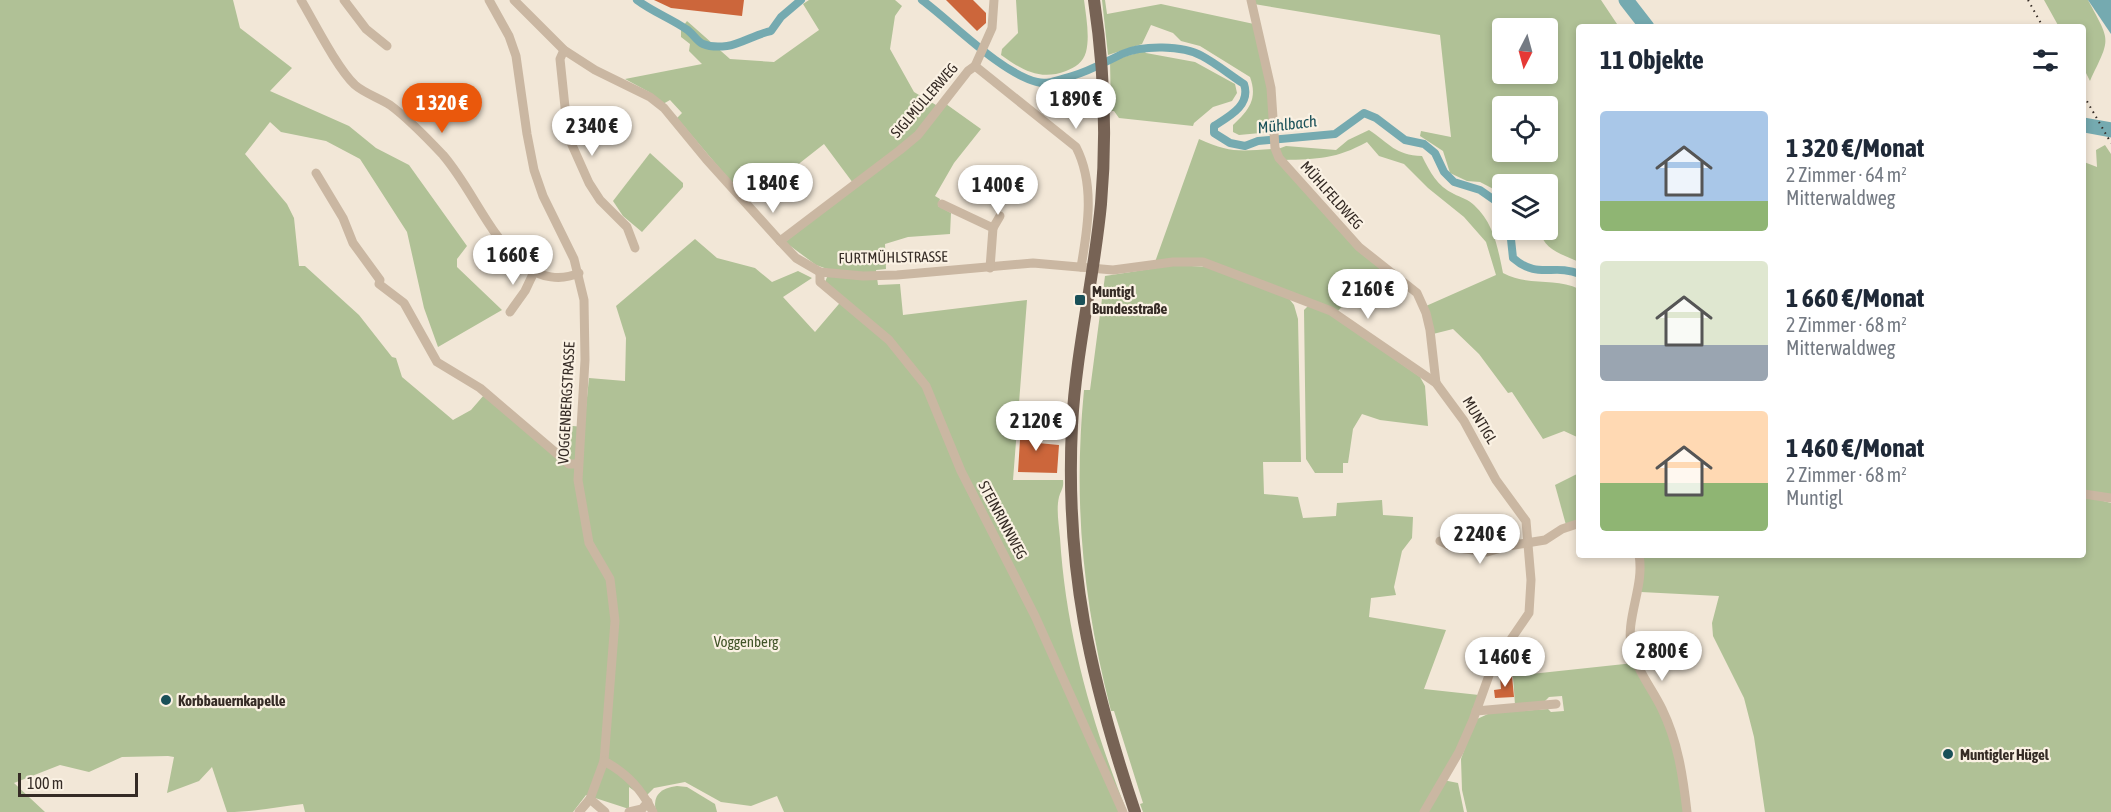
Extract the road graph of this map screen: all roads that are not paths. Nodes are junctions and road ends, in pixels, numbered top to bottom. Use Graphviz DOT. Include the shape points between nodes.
graph roads {
  1 [pos="301,0"];
  2 [pos="344,0"];
  3 [pos="489,0"];
  4 [pos="514,0"];
  5 [pos="994,0"];
  6 [pos="1094,0"];
  7 [pos="1251,0"];
  8 [pos="387,46"];
  9 [pos="564,51"];
  10 [pos="975,66"];
  11 [pos="316,173"];
  12 [pos="942,204"];
  13 [pos="1000,216"];
  14 [pos="993,228"];
  15 [pos="780,241"];
  16 [pos="635,248"];
  17 [pos="1087,267"];
  18 [pos="990,268"];
  19 [pos="534,272"];
  20 [pos="820,272"];
  21 [pos="579,273"];
  22 [pos="510,312"];
  23 [pos="1436,383"];
  24 [pos="578,464"];
  25 [pos="2086,494"];
  26 [pos="2111,498"];
  27 [pos="1576,524"];
  28 [pos="1440,541"];
  29 [pos="1528,543"];
  30 [pos="1639,558"];
  31 [pos="1556,704"];
  32 [pos="1476,711"];
  33 [pos="604,761"];
  34 [pos="590,799"];
  35 [pos="648,802"];
  36 [pos="579,812"];
  37 [pos="605,812"];
  38 [pos="630,812"];
  39 [pos="653,812"];
  40 [pos="1123,812"];
  41 [pos="1135,812"];
  42 [pos="1424,812"];
  43 [pos="1687,812"];
  1 -- 19 [label="street" via="355,85 391,106 429,140 493,231"];
  2 -- 8 [label="street" via="366,29"];
  3 -- 21 [label="street, VOGGENBERGSTRASSE" via="516,56 527,134 543,196"];
  4 -- 9 [label="street, FURTMÜHLSTRASSE"];
  5 -- 10 [label="street, SIGLMÜLLERWEG" via="992,28"];
  6 -- 17 [label="main road" via="1101,55 1103,159"];
  7 -- 23 [label="street, MÜHLFELDWEG" via="1271,88 1275,148 1285,166 1359,247 1417,293 1430,330"];
  9 -- 15 [label="street, FURTMÜHLSTRASSE" via="664,108"];
  9 -- 16 [label="street" via="560,58 568,136 589,183 627,227"];
  10 -- 15 [label="street, SIGLMÜLLERWEG" via="918,135"];
  10 -- 17 [label="street, SIGLMÜLLERWEG" via="1076,147 1083,160 1089,193"];
  11 -- 24 [label="street" via="379,284 404,303 437,362 480,388 569,464"];
  12 -- 14 [label="street"];
  13 -- 14 [label="street"];
  14 -- 18 [label="street"];
  15 -- 20 [label="street, FURTMÜHLSTRASSE" via="796,258"];
  17 -- 18 [label="street, FURTMÜHLSTRASSE" via="1033,263"];
  17 -- 23 [label="street, MUNTIGL" via="1113,270 1203,262 1331,311"];
  17 -- 41 [label="main road" via="1075,386 1072,540 1084,632 1104,717"];
  18 -- 20 [label="street, FURTMÜHLSTRASSE" via="863,276"];
  19 -- 21 [label="street" via="559,278"];
  19 -- 22 [label="street"];
  20 -- 40 [label="street, STEINRINNWEG" via="820,282 889,340 926,386 961,471 1022,590"];
  21 -- 24 [label="street, VOGGENBERGSTRASSE" via="584,300 585,360"];
  23 -- 29 [label="street, MUNTIGL" via="1464,421 1496,480 1526,520"];
  24 -- 33 [label="street, VOGGENBERGSTRASSE" via="590,543 610,579 615,621"];
  25 -- 26 [label="street"];
  27 -- 29 [label="street" via="1545,540"];
  28 -- 29 [label="street" via="1452,547 1487,552"];
  29 -- 32 [label="street, MUNTIGL" via="1529,613 1492,667"];
  30 -- 43 [label="street" via="1631,646 1677,747"];
  31 -- 32 [label="street"];
  32 -- 42 [label="street, MUNTIGL" via="1459,752"];
  33 -- 34 [label="street, VOGGENBERGSTRASSE"];
  33 -- 35 [label="street" via="618,768"];
  34 -- 36 [label="street, VOGGENBERGSTRASSE"];
  34 -- 37 [label="street"];
  35 -- 38 [label="street" via="642,809"];
  35 -- 39 [label="street"];
}
